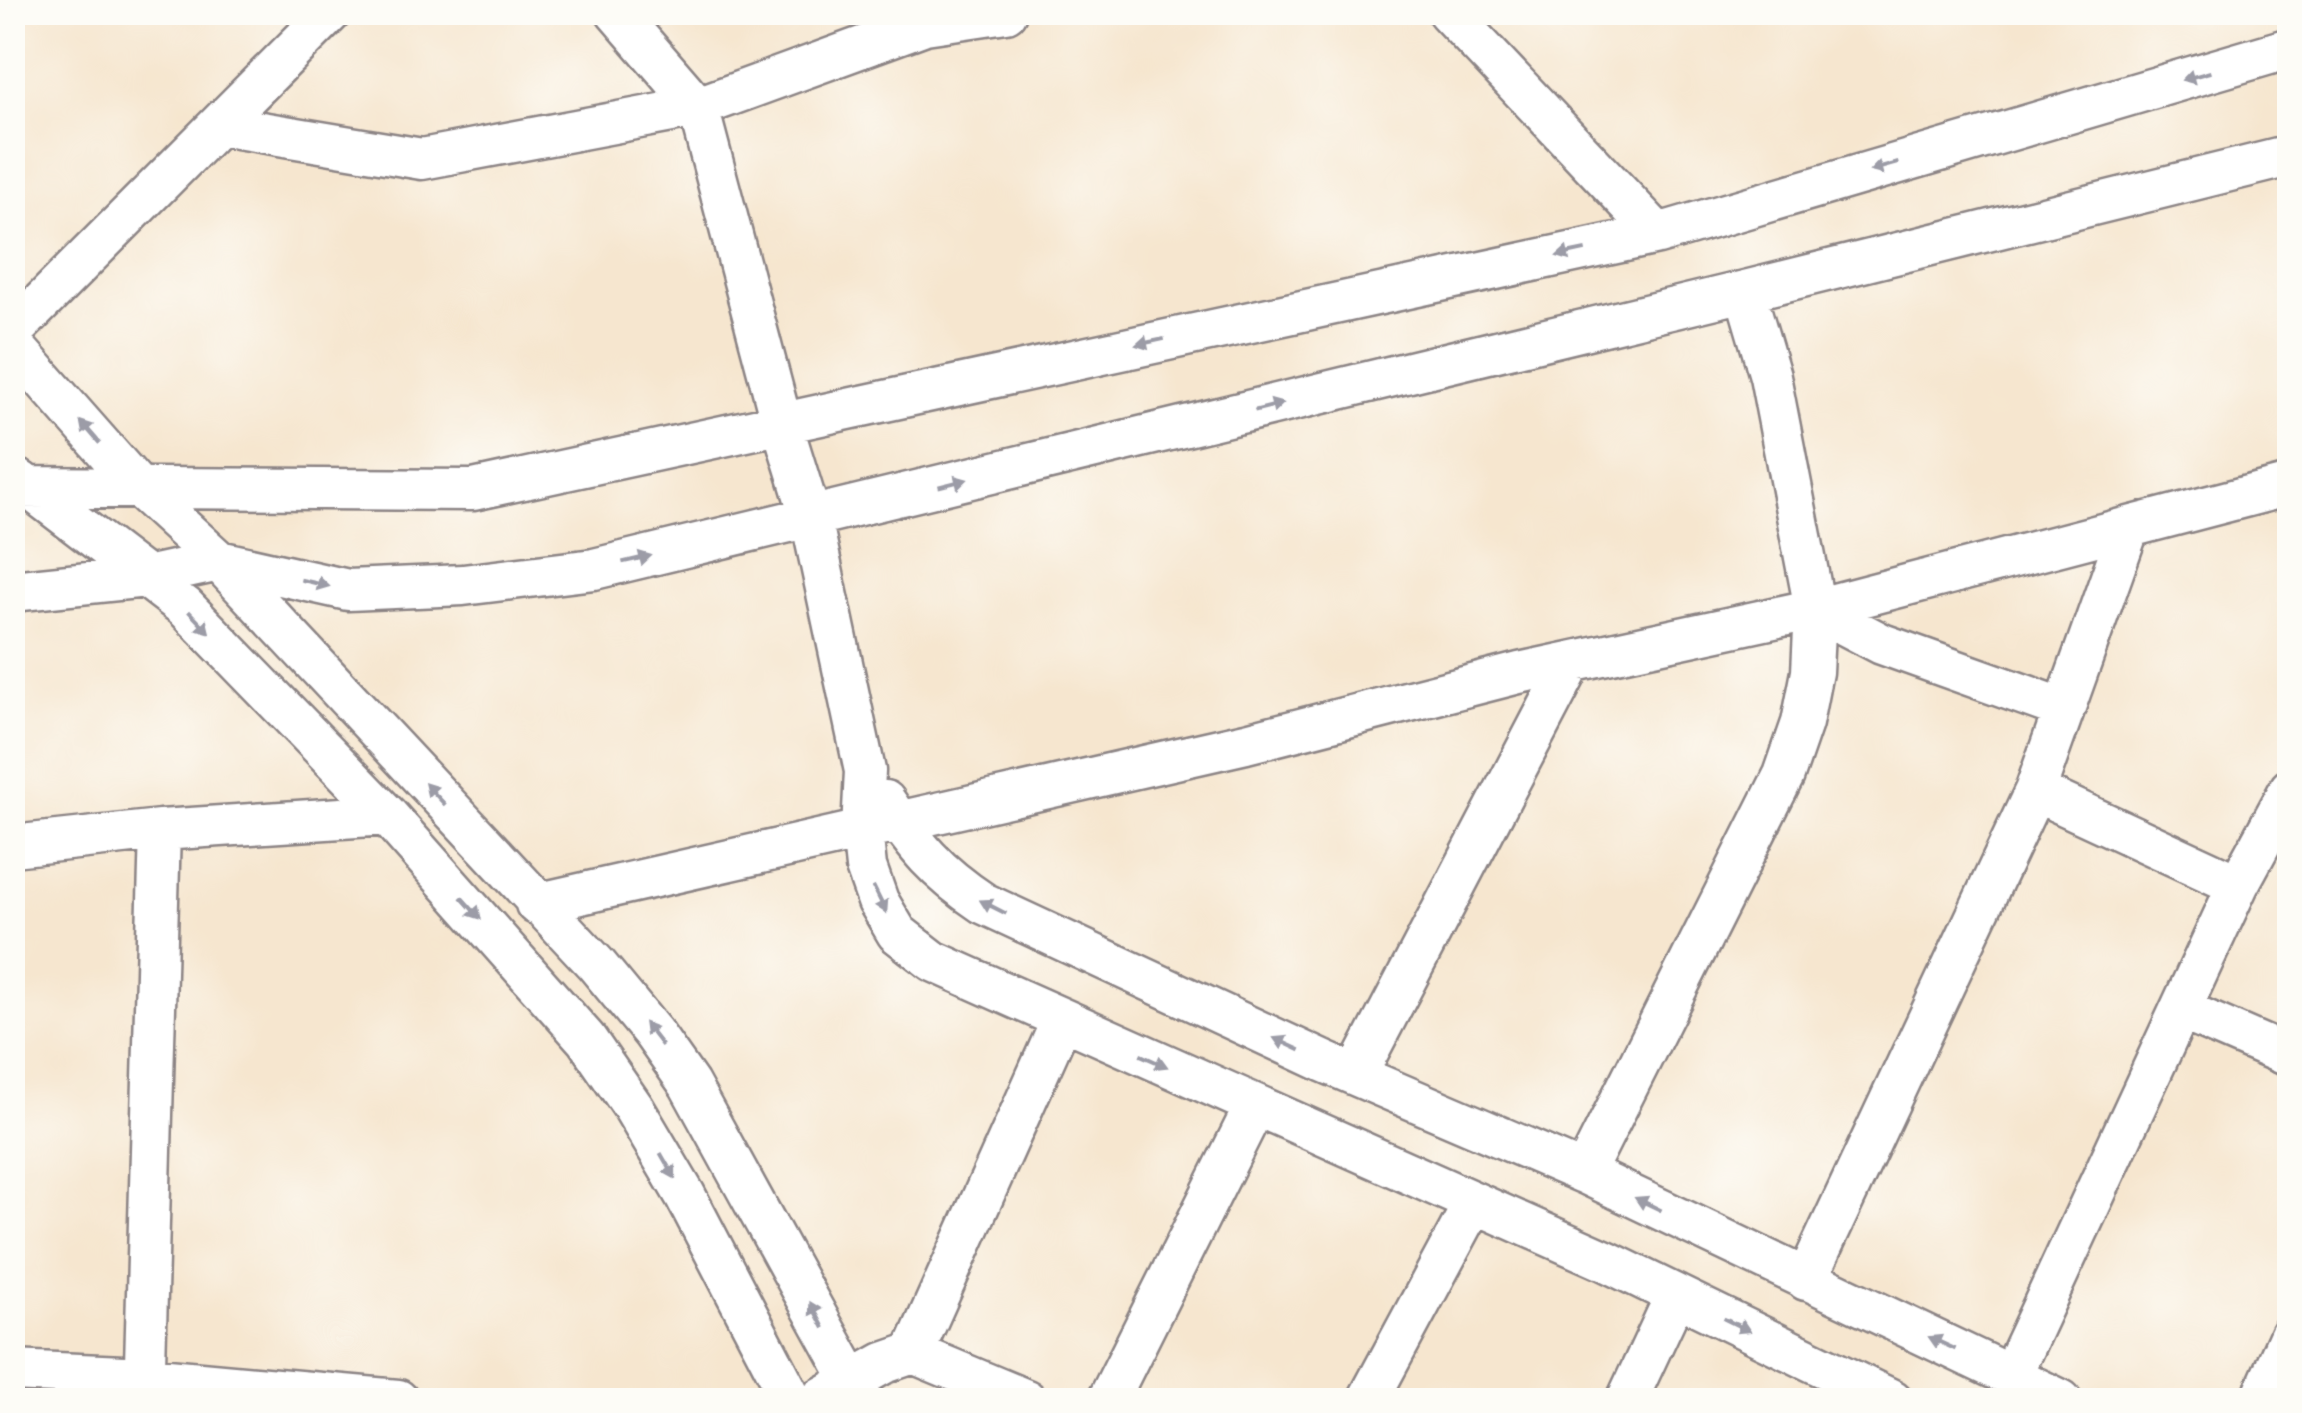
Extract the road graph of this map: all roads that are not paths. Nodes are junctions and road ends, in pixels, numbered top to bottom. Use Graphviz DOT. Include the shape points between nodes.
graph roads {
  1 [pos="331,12"];
  2 [pos="616,12"];
  3 [pos="1006,12"];
  4 [pos="1448,12"];
  5 [pos="920,18"];
  6 [pos="2290,48"];
  7 [pos="698,107"];
  8 [pos="219,125"];
  9 [pos="2290,156"];
  10 [pos="1658,234"];
  11 [pos="1745,292"];
  12 [pos="12,332"];
  13 [pos="12,344"];
  14 [pos="782,421"];
  15 [pos="17,483"];
  16 [pos="2290,484"];
  17 [pos="138,487"];
  18 [pos="811,518"];
  19 [pos="2129,526"];
  20 [pos="219,561"];
  21 [pos="146,577"];
  22 [pos="12,591"];
  23 [pos="1815,609"];
  24 [pos="1572,662"];
  25 [pos="2064,709"];
  26 [pos="2290,789"];
  27 [pos="2035,791"];
  28 [pos="387,815"];
  29 [pos="881,826"];
  30 [pos="160,830"];
  31 [pos="12,846"];
  32 [pos="2238,885"];
  33 [pos="536,904"];
  34 [pos="2182,1010"];
  35 [pos="1062,1020"];
  36 [pos="2290,1057"];
  37 [pos="1356,1075"];
  38 [pos="1255,1106"];
  39 [pos="1584,1173"];
  40 [pos="1474,1203"];
  41 [pos="1806,1280"];
  42 [pos="1676,1295"];
  43 [pos="2290,1335"];
  44 [pos="914,1353"];
  45 [pos="12,1371"];
  46 [pos="2011,1375"];
  47 [pos="145,1389"];
  48 [pos="844,1394"];
  49 [pos="398,1400"];
  50 [pos="792,1400"];
  51 [pos="1026,1400"];
  52 [pos="1108,1400"];
  53 [pos="1368,1400"];
  54 [pos="1627,1400"];
  55 [pos="1892,1400"];
  56 [pos="2062,1400"];
  57 [pos="2261,1400"];
  1 -- 8 [label="street"];
  2 -- 7 [label="street"];
  3 -- 5 [label="street"];
  4 -- 10 [label="street"];
  5 -- 7 [label="street"];
  6 -- 10 [label="street, one-way"];
  7 -- 8 [label="street" via="422,159"];
  7 -- 14 [label="street"];
  8 -- 12 [label="street"];
  9 -- 11 [label="street"];
  10 -- 14 [label="street, one-way"];
  18 -- 11 [label="street, one-way"];
  11 -- 23 [label="street" via="1770,376"];
  17 -- 13 [label="street, one-way"];
  14 -- 17 [label="street" via="473,490"];
  14 -- 18 [label="street"];
  15 -- 17 [label="street"];
  15 -- 21 [label="street"];
  16 -- 19 [label="street"];
  17 -- 20 [label="street"];
  20 -- 18 [label="street, one-way" via="348,590 464,585 594,569"];
  18 -- 29 [label="street"];
  19 -- 23 [label="street"];
  19 -- 25 [label="street"];
  20 -- 21 [label="street"];
  33 -- 20 [label="street, one-way"];
  21 -- 22 [label="street"];
  21 -- 28 [label="street, one-way" via="185,607"];
  23 -- 24 [label="street"];
  23 -- 25 [label="street" via="1882,644"];
  23 -- 39 [label="street" via="1802,723 1784,775"];
  24 -- 29 [label="street"];
  24 -- 37 [label="street"];
  25 -- 27 [label="street"];
  26 -- 32 [label="street"];
  27 -- 32 [label="street"];
  27 -- 41 [label="street"];
  28 -- 30 [label="street"];
  28 -- 50 [label="street, one-way" via="586,1039 634,1107"];
  29 -- 33 [label="street"];
  29 -- 35 [label="street, one-way" via="866,867 898,932 933,961"];
  37 -- 29 [label="street, one-way" via="982,903"];
  30 -- 31 [label="street"];
  30 -- 47 [label="street"];
  32 -- 34 [label="street"];
  48 -- 33 [label="street, one-way" via="690,1084 596,964"];
  34 -- 36 [label="street"];
  34 -- 46 [label="street"];
  35 -- 38 [label="street, one-way"];
  35 -- 44 [label="street"];
  37 -- 39 [label="street"];
  38 -- 40 [label="street"];
  38 -- 52 [label="street"];
  41 -- 39 [label="street, one-way"];
  40 -- 42 [label="street"];
  40 -- 53 [label="street"];
  46 -- 41 [label="street, one-way"];
  42 -- 54 [label="street"];
  42 -- 55 [label="street, one-way"];
  43 -- 57 [label="street"];
  44 -- 48 [label="street"];
  44 -- 51 [label="street"];
  45 -- 47 [label="street"];
  46 -- 56 [label="street"];
  47 -- 49 [label="street"];
}
